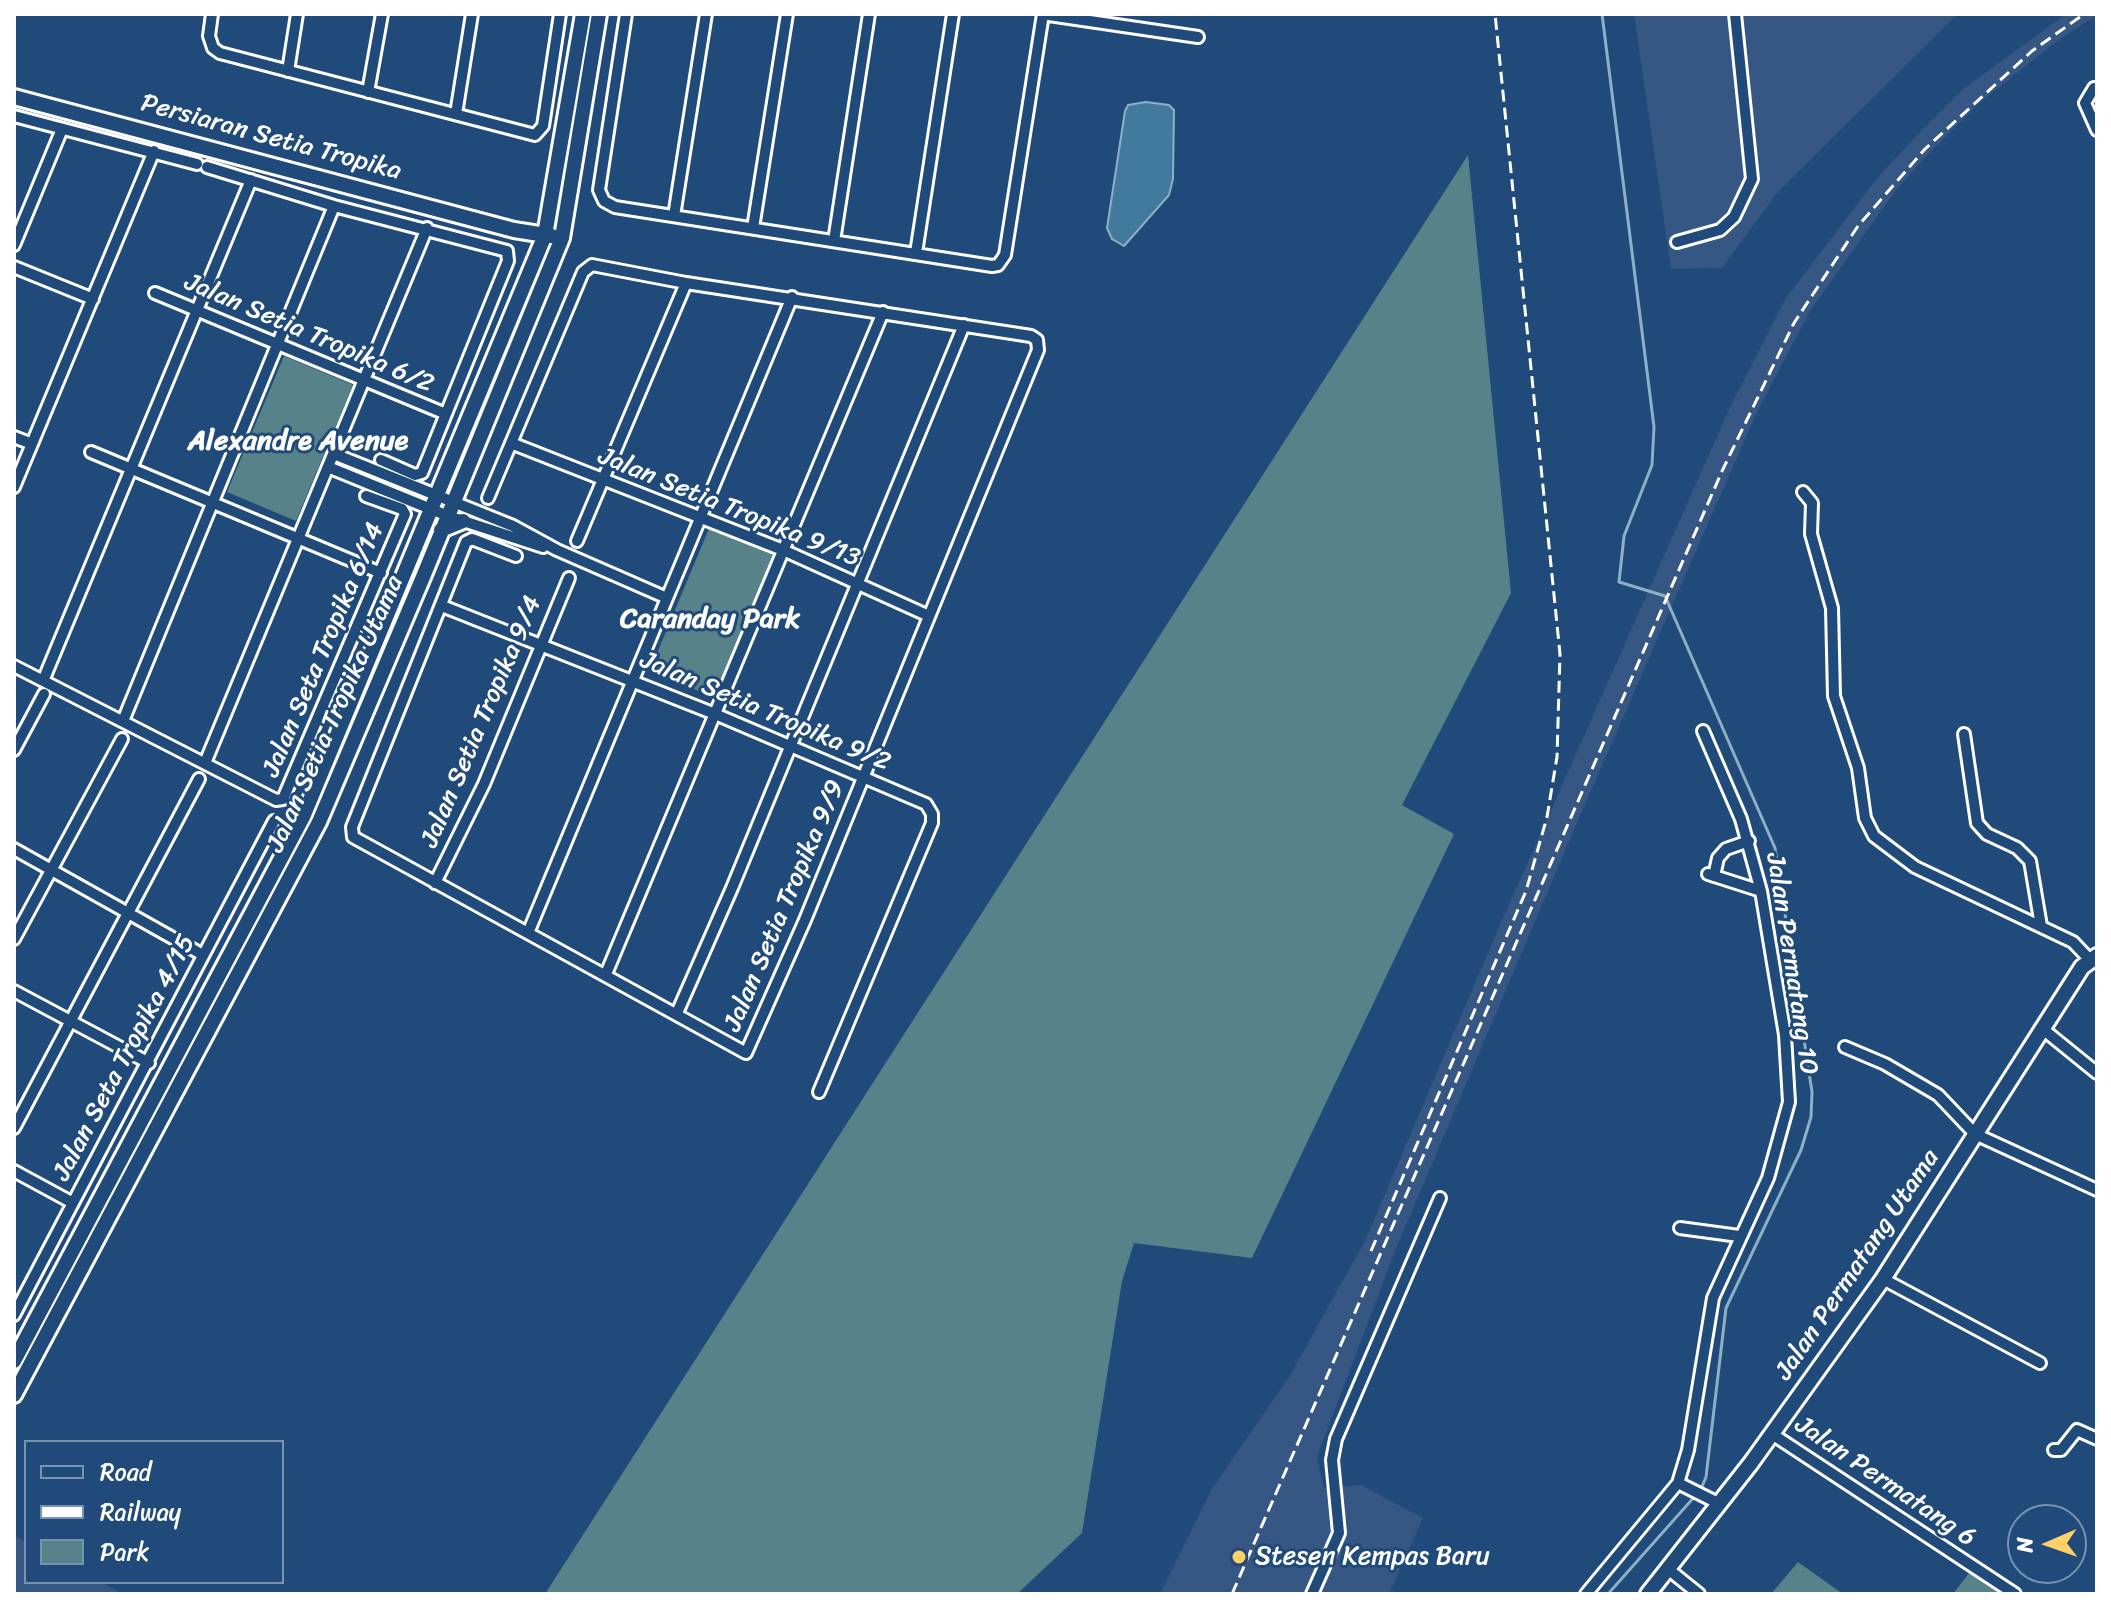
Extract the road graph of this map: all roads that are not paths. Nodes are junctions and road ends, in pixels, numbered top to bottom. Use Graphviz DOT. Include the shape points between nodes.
graph roads {
  1 [pos="212,14"];
  2 [pos="297,14"];
  3 [pos="382,14"];
  4 [pos="472,14"];
  5 [pos="560,14"];
  6 [pos="583,14"];
  7 [pos="599,14"];
  8 [pos="626,14"];
  9 [pos="706,14"];
  10 [pos="787,14"];
  11 [pos="869,14"];
  12 [pos="953,14"];
  13 [pos="1043,14"];
  14 [pos="1735,14"];
  15 [pos="1198,37"];
  16 [pos="288,71"];
  17 [pos="2094,88"];
  18 [pos="368,92"];
  19 [pos="14,97"];
  20 [pos="456,114"];
  21 [pos="14,116"];
  22 [pos="62,129"];
  23 [pos="2097,130"];
  24 [pos="154,151"];
  25 [pos="251,180"];
  26 [pos="334,206"];
  27 [pos="674,216"];
  28 [pos="427,228"];
  29 [pos="753,228"];
  30 [pos="514,230"];
  31 [pos="545,235"];
  32 [pos="562,238"];
  33 [pos="834,241"];
  34 [pos="1677,242"];
  35 [pos="14,245"];
  36 [pos="916,253"];
  37 [pos="14,267"];
  38 [pos="533,267"];
  39 [pos="686,283"];
  40 [pos="155,293"];
  41 [pos="93,297"];
  42 [pos="792,297"];
  43 [pos="196,310"];
  44 [pos="883,312"];
  45 [pos="964,325"];
  46 [pos="276,344"];
  47 [pos="364,381"];
  48 [pos="446,414"];
  49 [pos="14,437"];
  50 [pos="511,443"];
  51 [pos="32,444"];
  52 [pos="91,452"];
  53 [pos="334,454"];
  54 [pos="381,460"];
  55 [pos="328,467"];
  56 [pos="132,469"];
  57 [pos="395,480"];
  58 [pos="603,480"];
  59 [pos="14,487"];
  60 [pos="1803,492"];
  61 [pos="389,493"];
  62 [pos="366,496"];
  63 [pos="488,498"];
  64 [pos="214,503"];
  65 [pos="434,503"];
  66 [pos="484,514"];
  67 [pos="455,516"];
  68 [pos="698,519"];
  69 [pos="479,526"];
  70 [pos="299,538"];
  71 [pos="577,541"];
  72 [pos="557,550"];
  73 [pos="783,550"];
  74 [pos="516,556"];
  75 [pos="381,573"];
  76 [pos="569,578"];
  77 [pos="858,584"];
  78 [pos="667,598"];
  79 [pos="442,606"];
  80 [pos="929,616"];
  81 [pos="538,646"];
  82 [pos="14,666"];
  83 [pos="43,681"];
  84 [pos="635,682"];
  85 [pos="44,694"];
  86 [pos="715,714"];
  87 [pos="123,721"];
  88 [pos="1703,731"];
  89 [pos="1964,734"];
  90 [pos="122,739"];
  91 [pos="791,746"];
  92 [pos="14,750"];
  93 [pos="205,763"];
  94 [pos="864,776"];
  95 [pos="199,779"];
  96 [pos="274,821"];
  97 [pos="1749,841"];
  98 [pos="14,849"];
  99 [pos="51,870"];
  100 [pos="435,883"];
  101 [pos="1761,891"];
  102 [pos="129,912"];
  103 [pos="2041,926"];
  104 [pos="528,933"];
  105 [pos="14,939"];
  106 [pos="203,955"];
  107 [pos="2094,958"];
  108 [pos="606,974"];
  109 [pos="14,991"];
  110 [pos="677,1013"];
  111 [pos="71,1021"];
  112 [pos="2044,1030"];
  113 [pos="1845,1047"];
  114 [pos="149,1063"];
  115 [pos="2097,1073"];
  116 [pos="819,1092"];
  117 [pos="14,1128"];
  118 [pos="1975,1134"];
  119 [pos="14,1171"];
  120 [pos="2097,1190"];
  121 [pos="1440,1198"];
  122 [pos="73,1203"];
  123 [pos="1680,1228"];
  124 [pos="1739,1236"];
  125 [pos="1883,1279"];
  126 [pos="14,1315"];
  127 [pos="14,1361"];
  128 [pos="2040,1363"];
  129 [pos="14,1395"];
  130 [pos="1772,1434"];
  131 [pos="2097,1439"];
  132 [pos="2054,1450"];
  133 [pos="1680,1484"];
  134 [pos="1713,1500"];
  135 [pos="1668,1569"];
  136 [pos="1312,1594"];
  137 [pos="1586,1594"];
  138 [pos="1648,1594"];
  139 [pos="1699,1594"];
  140 [pos="2015,1594"];
  1 -- 16 [label="street" via="213,48"];
  2 -- 16 [label="street"];
  3 -- 18 [label="street"];
  4 -- 20 [label="street"];
  5 -- 20 [label="street" via="543,126 535,135"];
  6 -- 31 [label="main road, Jalan Setia Tropika Utama"];
  7 -- 32 [label="main road, Jalan Setia Tropika Utama"];
  8 -- 27 [label="street" via="599,190 615,207"];
  9 -- 27 [label="street"];
  10 -- 29 [label="street"];
  11 -- 33 [label="street"];
  12 -- 36 [label="street"];
  13 -- 15 [label="street"];
  13 -- 36 [label="street" via="1002,260 992,266"];
  14 -- 34 [label="street" via="1752,179 1734,217 1720,230"];
  16 -- 18 [label="street"];
  17 -- 23 [label="street" via="2085,103"];
  18 -- 20 [label="street"];
  19 -- 30 [label="main road, Persiaran Setia Tropika"];
  21 -- 22 [label="street"];
  22 -- 24 [label="street"];
  22 -- 35 [label="street"];
  24 -- 25 [label="street"];
  24 -- 41 [label="street"];
  25 -- 26 [label="street"];
  25 -- 43 [label="street"];
  26 -- 28 [label="street"];
  26 -- 46 [label="street"];
  27 -- 29 [label="street"];
  28 -- 47 [label="street"];
  28 -- 48 [label="street" via="507,251 508,261"];
  29 -- 33 [label="street"];
  30 -- 31 [label="main road, Persiaran Setia Tropika"];
  30 -- 38 [label="main road" via="531,252"];
  31 -- 32 [label="main road, Persiaran Setia Tropika"];
  31 -- 38 [label="main road, Jalan Setia Tropika Utama"];
  32 -- 67 [label="main road, Jalan Setia Tropika Utama" via="461,481"];
  33 -- 36 [label="street"];
  37 -- 41 [label="street"];
  38 -- 65 [label="main road, Jalan Setia Tropika Utama"];
  39 -- 42 [label="street"];
  39 -- 50 [label="street" via="600,265 583,272"];
  39 -- 58 [label="street"];
  40 -- 43 [label="street, Jalan Setia Tropika 6/2"];
  41 -- 51 [label="street"];
  42 -- 44 [label="street"];
  42 -- 68 [label="street"];
  43 -- 46 [label="street, Jalan Setia Tropika 6/2"];
  43 -- 56 [label="street"];
  44 -- 45 [label="street"];
  44 -- 73 [label="street"];
  45 -- 77 [label="street"];
  45 -- 80 [label="street, Jalan Setia Tropika 9/9" via="1031,336 1038,350"];
  46 -- 47 [label="street, Jalan Setia Tropika 6/2"];
  46 -- 64 [label="street"];
  47 -- 48 [label="street, Jalan Setia Tropika 6/2"];
  47 -- 53 [label="street"];
  48 -- 54 [label="street" via="420,475"];
  49 -- 51 [label="street"];
  50 -- 58 [label="street, Jalan Setia Tropika 9/13"];
  50 -- 63 [label="street"];
  51 -- 59 [label="street"];
  52 -- 56 [label="street"];
  53 -- 55 [label="street"];
  53 -- 57 [label="street"];
  55 -- 61 [label="street"];
  55 -- 70 [label="street"];
  56 -- 64 [label="street"];
  56 -- 83 [label="street"];
  57 -- 61 [label="street"];
  57 -- 65 [label="street"];
  58 -- 68 [label="street, Jalan Setia Tropika 9/13"];
  58 -- 71 [label="street"];
  60 -- 103 [label="street" via="1812,503 1811,534 1832,608 1834,696 1858,768 1868,827 1915,867"];
  61 -- 65 [label="street"];
  62 -- 75 [label="street, Jalan Seta Tropika 6/14" via="404,511"];
  64 -- 70 [label="street"];
  64 -- 87 [label="street"];
  65 -- 67 [label="street"];
  65 -- 127 [label="main road, Jalan Setia Tropika Utama" via="303,817"];
  66 -- 67 [label="street"];
  66 -- 69 [label="street"];
  66 -- 72 [label="street"];
  67 -- 69 [label="street"];
  67 -- 129 [label="main road, Jalan Setia Tropika Utama" via="319,822"];
  68 -- 73 [label="street, Jalan Setia Tropika 9/13"];
  68 -- 78 [label="street"];
  69 -- 72 [label="street"];
  70 -- 75 [label="street"];
  70 -- 93 [label="street"];
  72 -- 78 [label="street"];
  73 -- 77 [label="street, Jalan Setia Tropika 9/13"];
  73 -- 86 [label="street"];
  74 -- 79 [label="street" via="467,540"];
  75 -- 93 [label="street, Jalan Seta Tropika 6/14" via="286,797 276,800"];
  76 -- 81 [label="street, Jalan Setia Tropika 9/4"];
  77 -- 80 [label="street, Jalan Setia Tropika 9/13"];
  77 -- 91 [label="street"];
  78 -- 84 [label="street"];
  79 -- 81 [label="street, Jalan Setia Tropika 9/2"];
  79 -- 100 [label="street" via="352,827 353,837"];
  80 -- 94 [label="street, Jalan Setia Tropika 9/9"];
  81 -- 84 [label="street, Jalan Setia Tropika 9/2"];
  81 -- 100 [label="street, Jalan Setia Tropika 9/4" via="484,784"];
  82 -- 83 [label="street"];
  83 -- 87 [label="street"];
  84 -- 86 [label="street, Jalan Setia Tropika 9/2"];
  84 -- 104 [label="street"];
  85 -- 92 [label="street"];
  86 -- 91 [label="street, Jalan Setia Tropika 9/2"];
  86 -- 108 [label="street"];
  87 -- 93 [label="street"];
  88 -- 97 [label="street, Jalan Permatang 10"];
  89 -- 103 [label="street" via="1977,823 2030,861"];
  90 -- 99 [label="street"];
  91 -- 94 [label="street, Jalan Setia Tropika 9/2"];
  91 -- 110 [label="street"];
  94 -- 110 [label="street, Jalan Setia Tropika 9/9" via="746,1053"];
  94 -- 116 [label="street, Jalan Setia Tropika 9/2" via="926,804 932,823"];
  95 -- 102 [label="street"];
  96 -- 106 [label="street, Jalan Seta Tropika 4/15"];
  97 -- 101 [label="street, Jalan Permatang 10"];
  97 -- 101 [label="street" via="1726,849 1711,875"];
  98 -- 99 [label="street"];
  99 -- 102 [label="street"];
  99 -- 105 [label="street"];
  100 -- 104 [label="street"];
  101 -- 124 [label="street, Jalan Permatang 10" via="1785,1035 1789,1102 1768,1178"];
  102 -- 106 [label="street"];
  102 -- 111 [label="street"];
  103 -- 107 [label="street"];
  104 -- 108 [label="street"];
  106 -- 114 [label="street, Jalan Seta Tropika 4/15"];
  107 -- 112 [label="main road, Jalan Permatang Utama"];
  108 -- 110 [label="street"];
  109 -- 111 [label="street"];
  111 -- 114 [label="street"];
  111 -- 117 [label="street"];
  112 -- 115 [label="street"];
  112 -- 118 [label="main road, Jalan Permatang Utama"];
  113 -- 118 [label="street" via="1938,1095"];
  114 -- 122 [label="street, Jalan Seta Tropika 4/15"];
  118 -- 120 [label="street"];
  118 -- 125 [label="main road, Jalan Permatang Utama"];
  119 -- 122 [label="street"];
  121 -- 136 [label="street" via="1336,1439 1332,1460 1339,1533"];
  122 -- 126 [label="street, Jalan Seta Tropika 4/15"];
  123 -- 124 [label="street"];
  124 -- 133 [label="street, Jalan Permatang 10" via="1713,1298"];
  125 -- 128 [label="street"];
  125 -- 130 [label="main road, Jalan Permatang Utama"];
  130 -- 134 [label="main road, Jalan Permatang Utama"];
  130 -- 140 [label="street, Jalan Permatang 6"];
  131 -- 132 [label="street" via="2077,1430 2061,1450"];
  133 -- 134 [label="street"];
  133 -- 137 [label="street"];
  134 -- 135 [label="main road, Jalan Permatang Utama"];
  135 -- 138 [label="main road, Jalan Permatang Utama"];
  135 -- 139 [label="street"];
}
